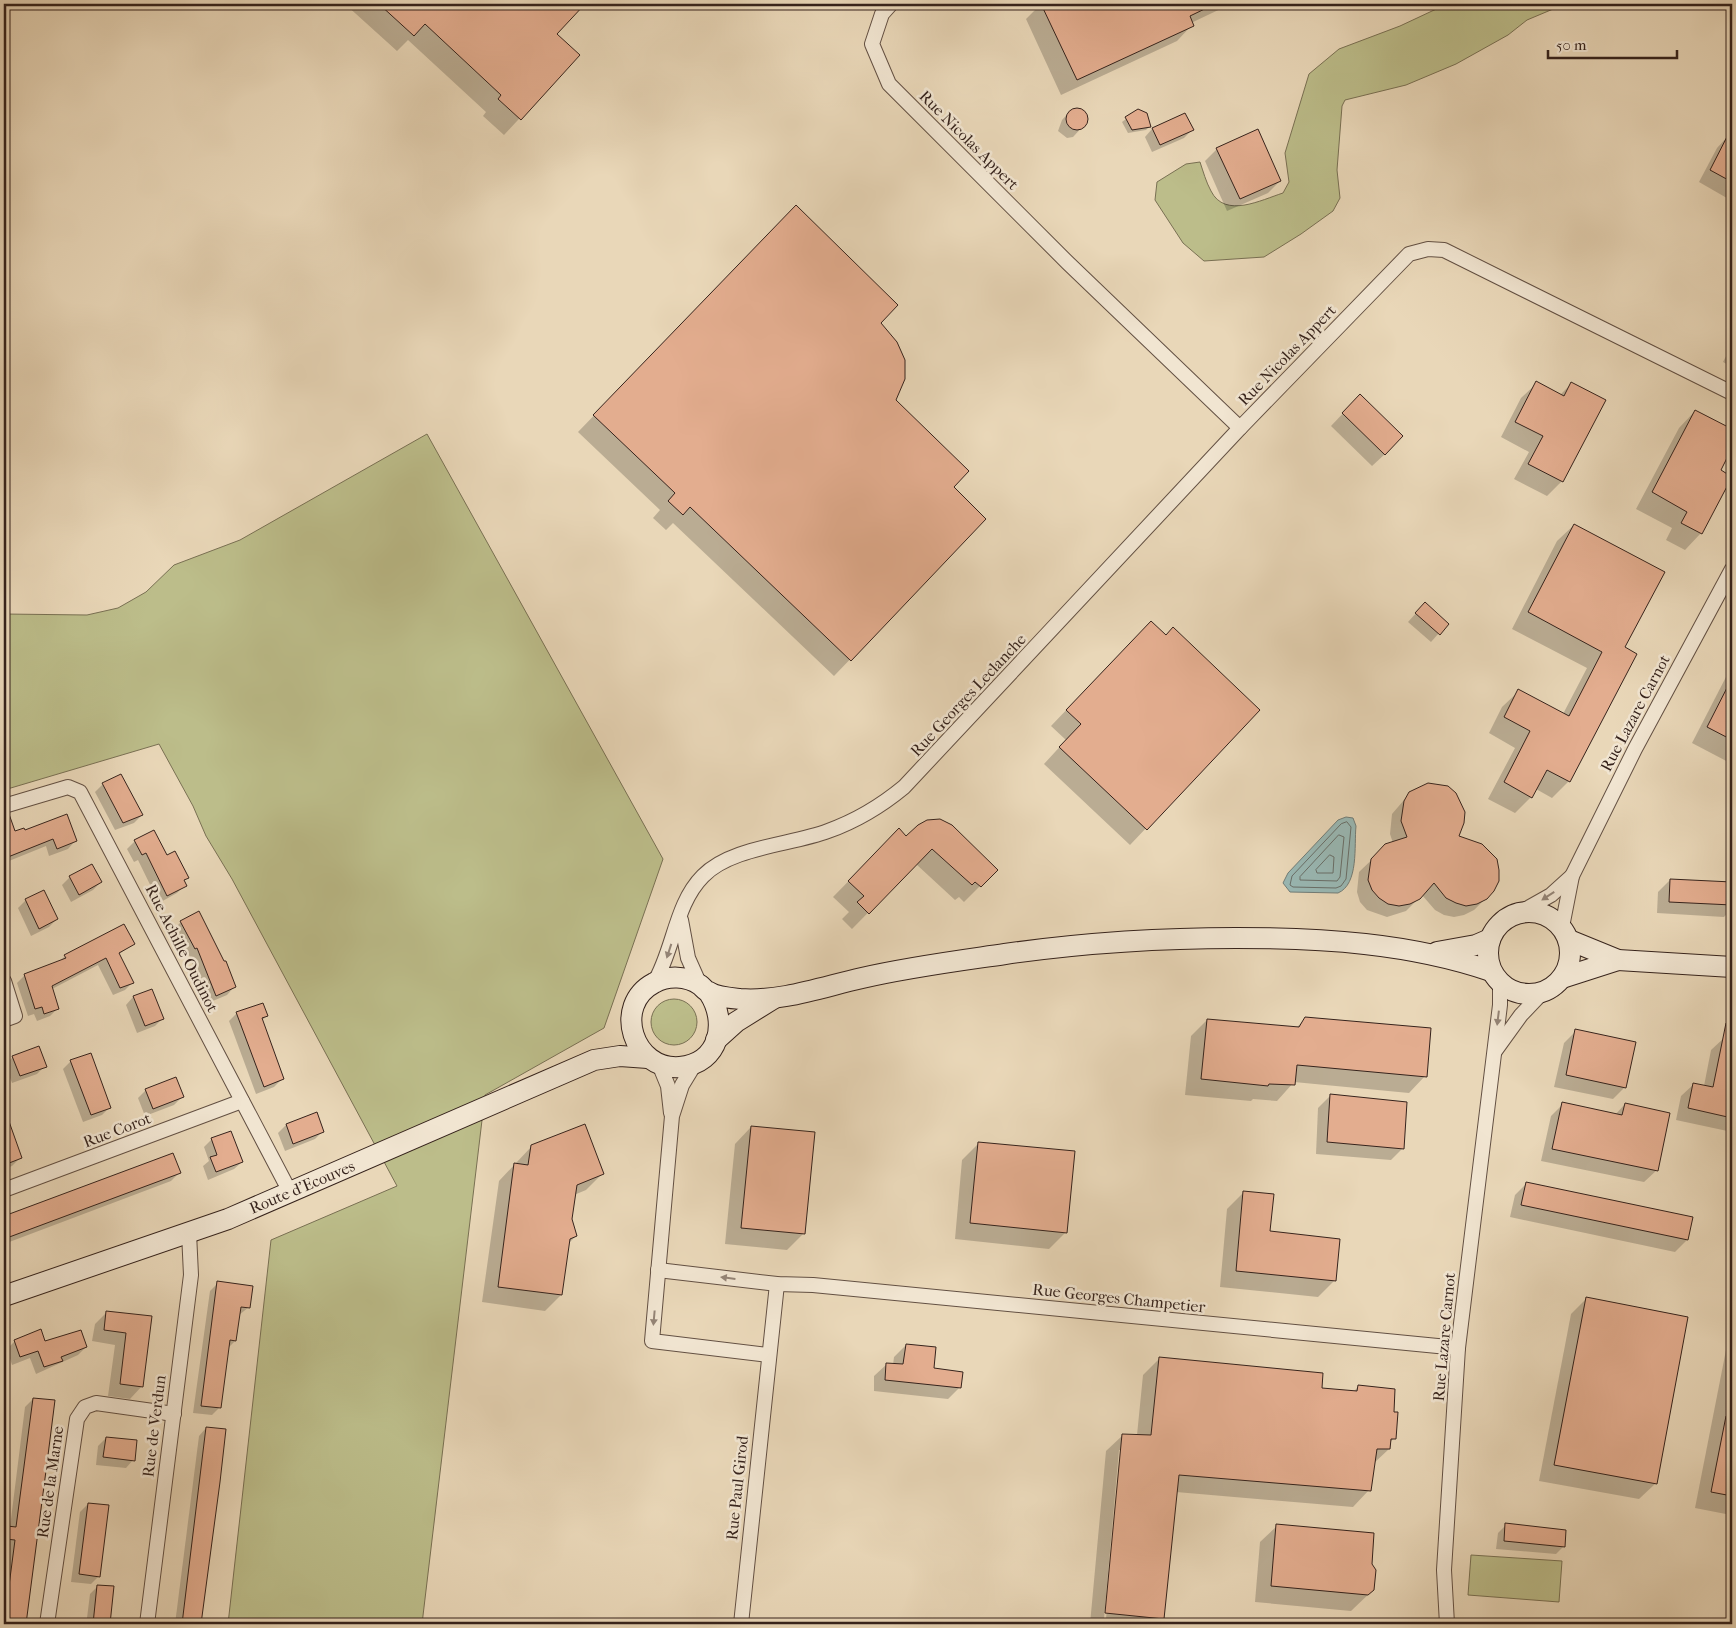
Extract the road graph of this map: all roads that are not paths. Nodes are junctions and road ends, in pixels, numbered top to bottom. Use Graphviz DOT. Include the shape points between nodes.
graph roads {
  1 [pos="891,4"];
  2 [pos="1732,393"];
  3 [pos="1240,428"];
  4 [pos="1732,569"];
  5 [pos="4,806"];
  6 [pos="1572,876"];
  7 [pos="1521,912"];
  8 [pos="681,917"];
  9 [pos="1565,934"];
  10 [pos="1490,939"];
  11 [pos="1430,954"];
  12 [pos="1618,960"];
  13 [pos="1732,967"];
  14 [pos="1496,977"];
  15 [pos="1562,978"];
  16 [pos="4,981"];
  17 [pos="654,983"];
  18 [pos="705,989"];
  19 [pos="1542,992"];
  20 [pos="773,998"];
  21 [pos="4,1020"];
  22 [pos="630,1025"];
  23 [pos="716,1040"];
  24 [pos="1493,1054"];
  25 [pos="594,1060"];
  26 [pos="653,1061"];
  27 [pos="696,1062"];
  28 [pos="242,1101"];
  29 [pos="672,1116"];
  30 [pos="4,1190"];
  31 [pos="290,1192"];
  32 [pos="189,1232"];
  33 [pos="658,1270"];
  34 [pos="777,1284"];
  35 [pos="4,1296"];
  36 [pos="1458,1348"];
  37 [pos="768,1355"];
  38 [pos="174,1414"];
  39 [pos="47,1624"];
  40 [pos="147,1624"];
  41 [pos="741,1624"];
  42 [pos="1446,1624"];
  1 -- 3 [label="street, Rue Nicolas Appert" via="882,14 872,44 889,84 1068,264"];
  2 -- 3 [label="street, Rue Nicolas Appert" via="1444,250 1428,249 1409,254"];
  3 -- 8 [label="street, Rue Georges Leclanche" via="904,787 873,810 829,831 753,852 715,867 696,884"];
  4 -- 6 [label="street, Rue Lazare Carnot" via="1635,748"];
  5 -- 28 [label="street, Rue Achille Oudinot" via="68,787 80,792"];
  6 -- 7 [label="street, Rue Lazare Carnot, one-way" via="1551,895"];
  6 -- 9 [label="street, Rue Lazare Carnot"];
  7 -- 9 [label="main road" via="1551,917"];
  7 -- 10 [label="main road" via="1507,917 1496,927"];
  8 -- 17 [label="street, Rue Georges Leclanche, one-way" via="667,958"];
  8 -- 18 [label="street" via="688,958"];
  9 -- 12 [label="main road"];
  9 -- 15 [label="main road" via="1570,959"];
  10 -- 11 [label="main road"];
  10 -- 14 [label="main road" via="1487,955"];
  11 -- 14 [label="main road"];
  11 -- 20 [label="main road" via="1342,940 1164,938 1056,947 904,968"];
  12 -- 13 [label="main road"];
  12 -- 15 [label="main road"];
  14 -- 19 [label="main road" via="1520,994"];
  14 -- 24 [label="street, Rue Lazare Carnot, one-way"];
  15 -- 19 [label="main road"];
  16 -- 21 [label="street" via="15,1016"];
  17 -- 18 [label="main road" via="677,977"];
  17 -- 22 [label="main road" via="636,1000"];
  18 -- 20 [label="main road" via="740,999"];
  18 -- 23 [label="main road" via="720,1016"];
  19 -- 24 [label="street, Rue Lazare Carnot"];
  20 -- 23 [label="main road" via="736,1022"];
  22 -- 25 [label="main road" via="615,1044"];
  22 -- 26 [label="main road" via="639,1049"];
  23 -- 27 [label="main road"];
  24 -- 36 [label="street, Rue Lazare Carnot"];
  25 -- 26 [label="main road" via="620,1056"];
  25 -- 31 [label="main road, Route d'Ecouves"];
  26 -- 27 [label="main road" via="671,1067"];
  26 -- 29 [label="street" via="668,1086"];
  27 -- 29 [label="street" via="682,1085"];
  28 -- 30 [label="street, Rue Corot"];
  28 -- 31 [label="street, Rue Achille Oudinot"];
  29 -- 33 [label="street"];
  31 -- 32 [label="main road, Route d'Ecouves"];
  32 -- 35 [label="main road, Route d'Ecouves"];
  32 -- 38 [label="street, Rue de Verdun" via="191,1275"];
  34 -- 33 [label="street, Rue Georges Champetier, one-way"];
  33 -- 37 [label="street, one-way" via="652,1341"];
  34 -- 36 [label="street, Rue Georges Champetier"];
  34 -- 37 [label="street"];
  36 -- 42 [label="street, Rue Lazare Carnot" via="1444,1570"];
  37 -- 41 [label="street, Rue Paul Girod"];
  38 -- 39 [label="street, Rue de la Marne" via="96,1403 85,1407 77,1419"];
  38 -- 40 [label="street, Rue de Verdun"];
}
